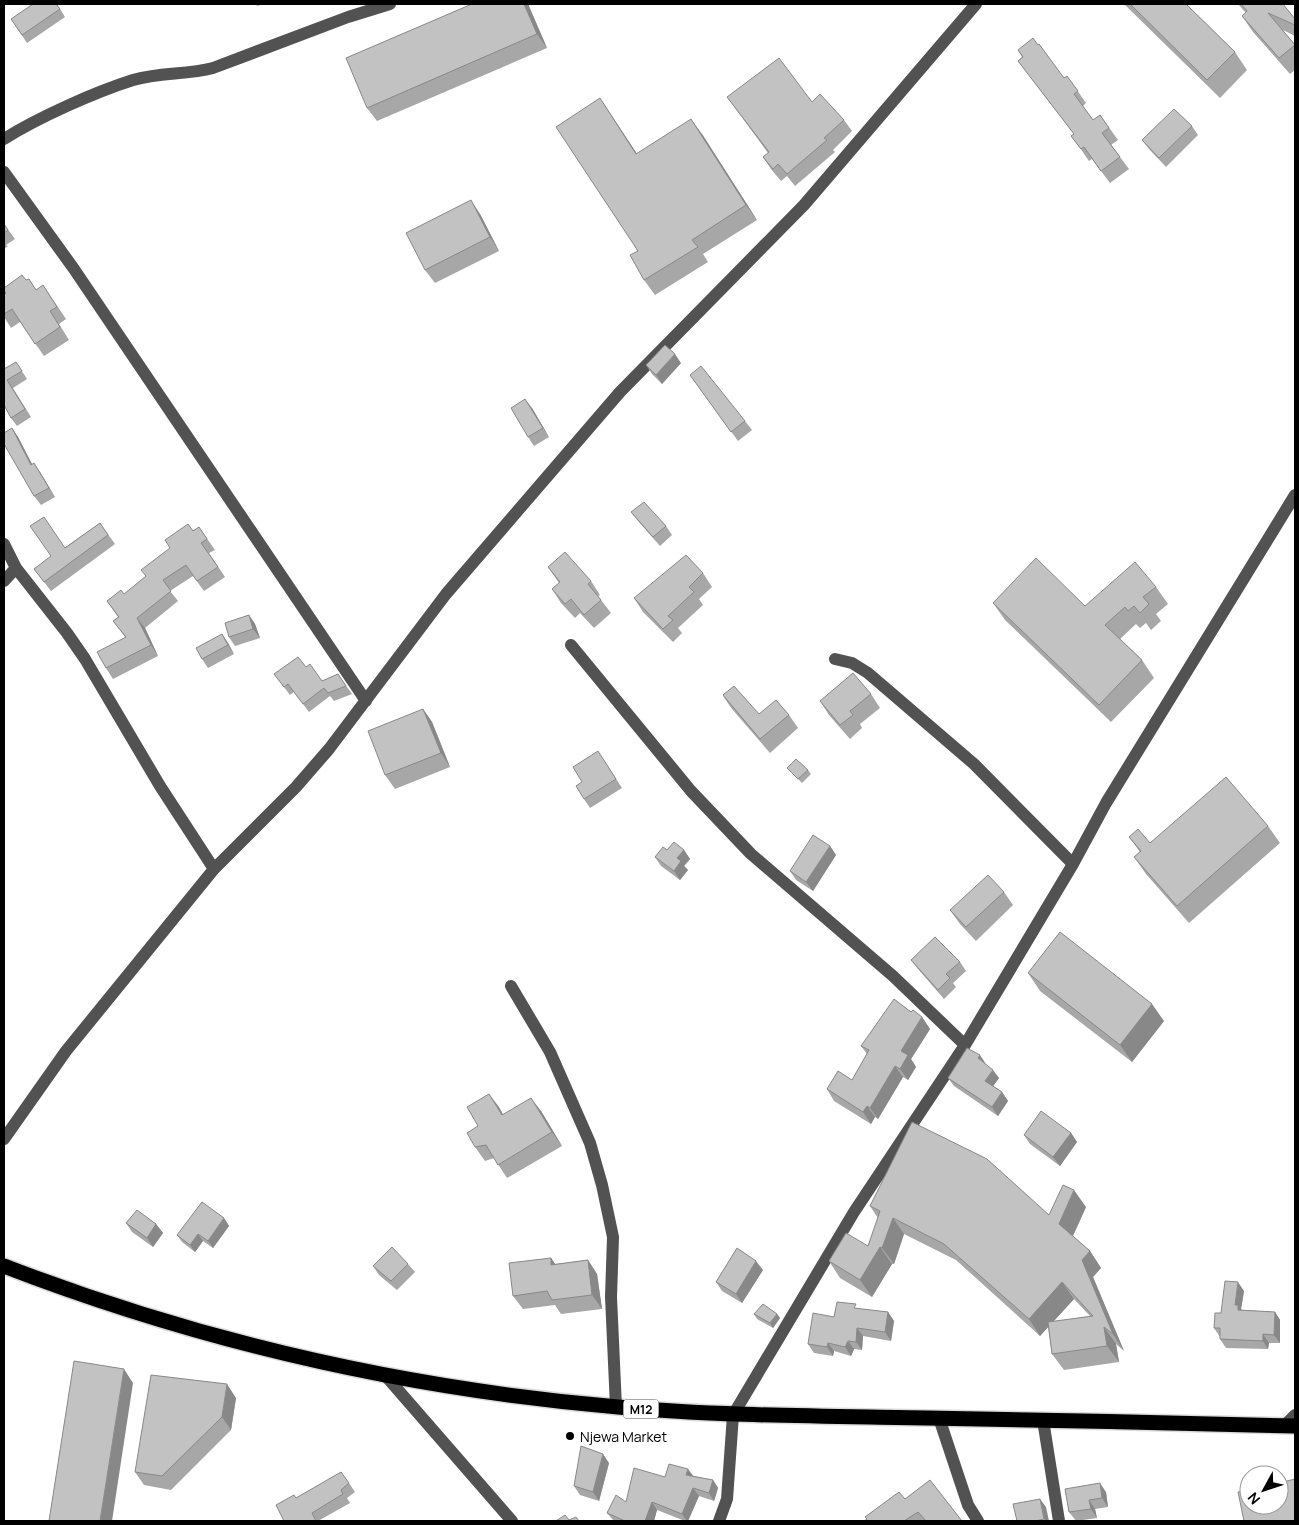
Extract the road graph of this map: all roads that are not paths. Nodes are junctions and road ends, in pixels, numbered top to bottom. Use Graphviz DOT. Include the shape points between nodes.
graph roads {
  1 [pos="390,4"];
  2 [pos="976,4"];
  3 [pos="4,140"];
  4 [pos="4,172"];
  5 [pos="1295,495"];
  6 [pos="4,544"];
  7 [pos="16,568"];
  8 [pos="4,581"];
  9 [pos="572,645"];
  10 [pos="836,659"];
  11 [pos="366,701"];
  12 [pos="1072,864"];
  13 [pos="214,869"];
  14 [pos="511,986"];
  15 [pos="965,1045"];
  16 [pos="4,1139"];
  17 [pos="4,1266"];
  18 [pos="385,1376"];
  19 [pos="616,1407"];
  20 [pos="732,1415"];
  21 [pos="1295,1415"];
  22 [pos="939,1418"];
  23 [pos="1043,1420"];
  24 [pos="1290,1426"];
  25 [pos="512,1521"];
  26 [pos="720,1521"];
  27 [pos="978,1521"];
  28 [pos="1060,1521"];
  1 -- 3 [label="street" via="193,74 158,75 134,80 70,106"];
  2 -- 11 [label="street" via="804,205 620,392 446,594"];
  4 -- 11 [label="street" via="74,269"];
  5 -- 12 [label="street"];
  6 -- 7 [label="street"];
  7 -- 8 [label="street"];
  7 -- 13 [label="street" via="76,646"];
  9 -- 15 [label="street" via="691,791 751,854 893,976"];
  10 -- 12 [label="street" via="852,663 868,673 974,764"];
  11 -- 13 [label="street" via="296,787"];
  12 -- 15 [label="street"];
  13 -- 16 [label="street" via="66,1051"];
  14 -- 19 [label="street" via="550,1052 590,1143 602,1185 612,1237"];
  15 -- 20 [label="street" via="854,1212"];
  17 -- 18 [label="highway, M12" via="125,1311 283,1354"];
  18 -- 19 [label="highway, M12"];
  18 -- 25 [label="street"];
  19 -- 20 [label="highway, M12"];
  20 -- 22 [label="highway, M12"];
  20 -- 26 [label="street" via="727,1499"];
  21 -- 24 [label="street"];
  22 -- 23 [label="highway, M12"];
  22 -- 27 [label="street" via="968,1505"];
  23 -- 24 [label="highway, M12"];
  23 -- 28 [label="street"];
}
